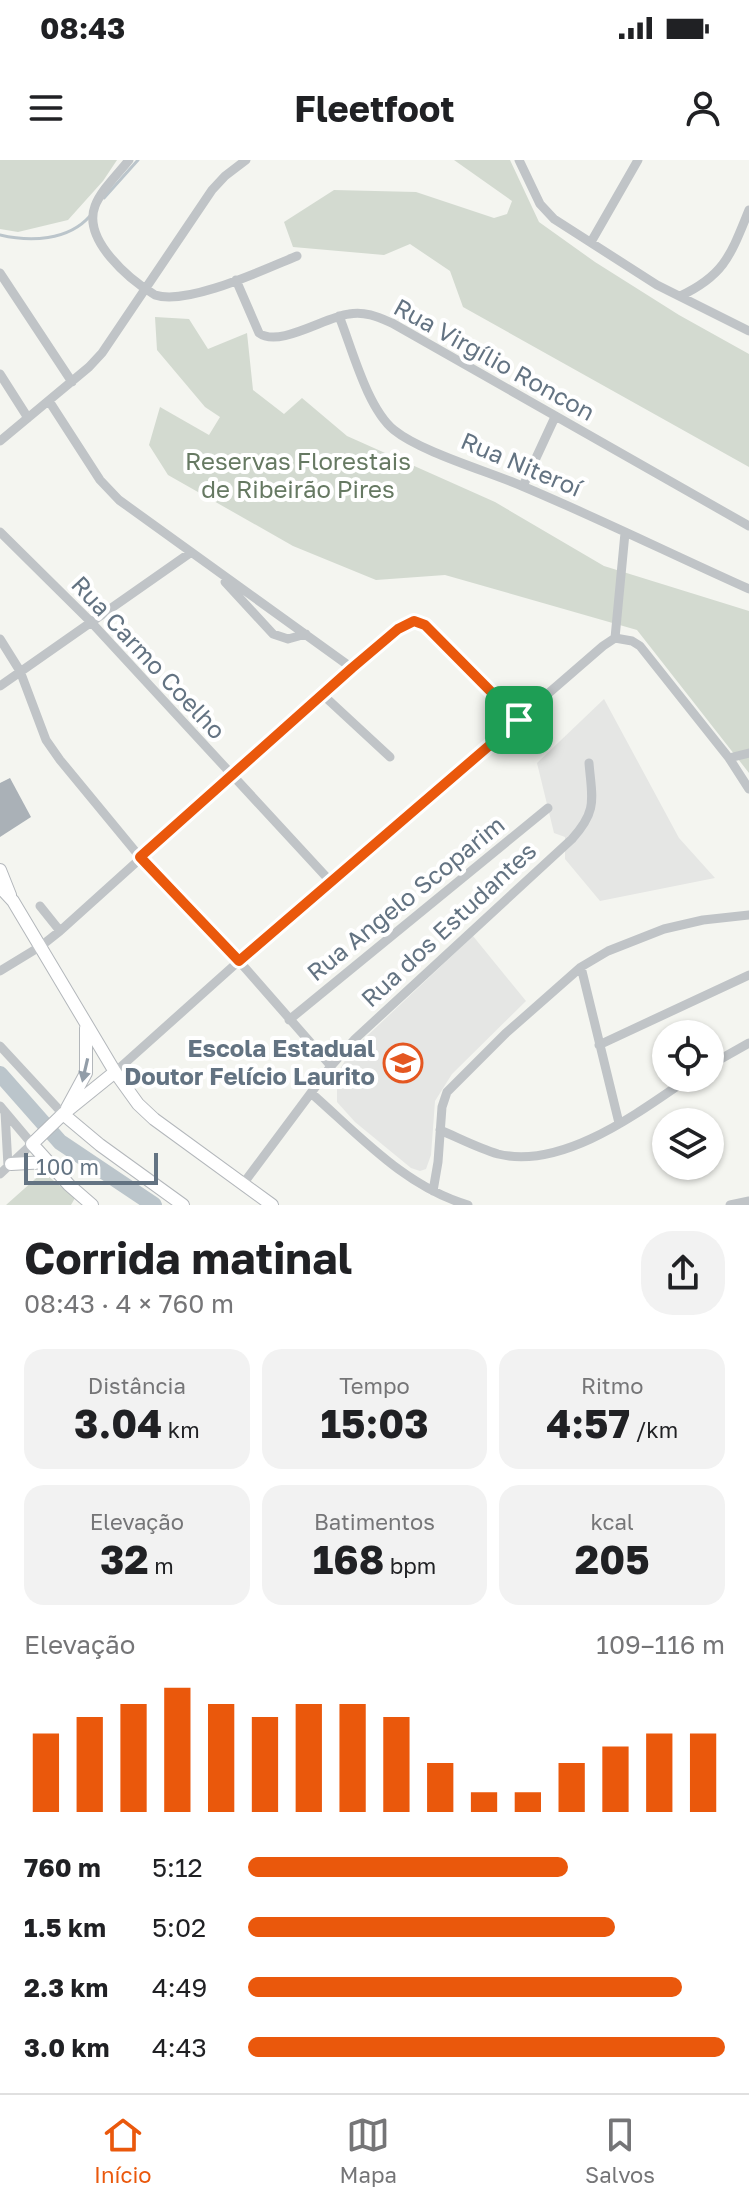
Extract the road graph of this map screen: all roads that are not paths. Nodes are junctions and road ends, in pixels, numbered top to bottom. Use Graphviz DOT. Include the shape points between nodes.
graph roads {
  1 [pos="129,160"];
  2 [pos="246,160"];
  3 [pos="519,160"];
  4 [pos="638,160"];
  5 [pos="749,210"];
  6 [pos="591,242"];
  7 [pos="297,256"];
  8 [pos="0,273"];
  9 [pos="236,280"];
  10 [pos="146,290"];
  11 [pos="680,296"];
  12 [pos="339,316"];
  13 [pos="749,331"];
  14 [pos="0,374"];
  15 [pos="72,382"];
  16 [pos="49,401"];
  17 [pos="555,417"];
  18 [pos="28,418"];
  19 [pos="0,441"];
  20 [pos="523,486"];
  21 [pos="749,526"];
  22 [pos="0,532"];
  23 [pos="625,533"];
  24 [pos="190,553"];
  25 [pos="218,573"];
  26 [pos="749,589"];
  27 [pos="91,622"];
  28 [pos="306,634"];
  29 [pos="615,638"];
  30 [pos="0,639"];
  31 [pos="352,668"];
  32 [pos="20,671"];
  33 [pos="0,686"];
  34 [pos="323,695"];
  35 [pos="519,720"];
  36 [pos="749,753"];
  37 [pos="390,757"];
  38 [pos="729,758"];
  39 [pos="589,763"];
  40 [pos="231,776"];
  41 [pos="749,789"];
  42 [pos="548,808"];
  43 [pos="140,857"];
  44 [pos="0,871"];
  45 [pos="331,882"];
  46 [pos="0,887"];
  47 [pos="13,901"];
  48 [pos="40,906"];
  49 [pos="749,915"];
  50 [pos="60,931"];
  51 [pos="41,946"];
  52 [pos="239,961"];
  53 [pos="581,967"];
  54 [pos="0,971"];
  55 [pos="749,975"];
  56 [pos="289,1020"];
  57 [pos="86,1022"];
  58 [pos="749,1043"];
  59 [pos="599,1045"];
  60 [pos="0,1046"];
  61 [pos="724,1057"];
  62 [pos="331,1066"];
  63 [pos="115,1072"];
  64 [pos="667,1092"];
  65 [pos="311,1093"];
  66 [pos="3,1109"];
  67 [pos="60,1118"];
  68 [pos="619,1123"];
  69 [pos="440,1130"];
  70 [pos="32,1144"];
  71 [pos="47,1162"];
  72 [pos="10,1165"];
  73 [pos="0,1174"];
  74 [pos="243,1184"];
  75 [pos="433,1191"];
  76 [pos="749,1201"];
  77 [pos="92,1205"];
  78 [pos="183,1205"];
  79 [pos="272,1205"];
  80 [pos="468,1205"];
  81 [pos="730,1205"];
  1 -- 10 [label="street" via="94,207 92,224 99,242"];
  2 -- 10 [label="street" via="212,190"];
  3 -- 6 [label="street" via="547,213"];
  4 -- 6 [label="street"];
  5 -- 11 [label="street" via="723,267"];
  6 -- 11 [label="street"];
  7 -- 9 [label="street"];
  8 -- 15 [label="street"];
  9 -- 10 [label="street" via="175,298"];
  9 -- 12 [label="street, Rua Virgílio Roncon" via="264,336 286,335"];
  10 -- 15 [label="street" via="102,353"];
  11 -- 13 [label="street"];
  12 -- 17 [label="street, Rua Virgílio Roncon" via="363,313 392,323"];
  12 -- 20 [label="street, Rua Niteroí" via="372,398 393,429"];
  14 -- 18 [label="street"];
  15 -- 16 [label="street"];
  16 -- 18 [label="street"];
  16 -- 24 [label="street" via="110,492"];
  17 -- 20 [label="street"];
  17 -- 21 [label="street, Rua Virgílio Roncon"];
  18 -- 19 [label="street"];
  20 -- 23 [label="street, Rua Niteroí"];
  22 -- 27 [label="street, Rua Carmo Coelho"];
  23 -- 26 [label="street, Rua Niteroí"];
  23 -- 29 [label="street"];
  24 -- 25 [label="street"];
  24 -- 27 [label="street"];
  25 -- 28 [label="street"];
  25 -- 28 [label="street" via="273,634 288,639"];
  27 -- 32 [label="street"];
  27 -- 40 [label="street, Rua Carmo Coelho"];
  28 -- 31 [label="street"];
  29 -- 35 [label="street"];
  29 -- 38 [label="street" via="640,646"];
  30 -- 32 [label="street"];
  31 -- 34 [label="street"];
  31 -- 35 [label="street" via="414,621 425,625"];
  32 -- 33 [label="street"];
  32 -- 43 [label="street" via="53,750"];
  34 -- 37 [label="street"];
  34 -- 40 [label="street"];
  35 -- 45 [label="street"];
  36 -- 38 [label="street"];
  38 -- 41 [label="street"];
  39 -- 62 [label="street, Rua dos Estudantes" via="589,821"];
  40 -- 43 [label="street"];
  40 -- 45 [label="street, Rua Carmo Coelho"];
  42 -- 56 [label="street, Rua Angelo Scoparim"];
  43 -- 50 [label="street"];
  43 -- 52 [label="street"];
  44 -- 47 [label="main road"];
  45 -- 52 [label="street"];
  46 -- 47 [label="main road"];
  47 -- 51 [label="main road"];
  48 -- 50 [label="street"];
  49 -- 53 [label="street" via="664,929"];
  50 -- 51 [label="street"];
  51 -- 54 [label="street"];
  51 -- 57 [label="main road"];
  52 -- 56 [label="street"];
  52 -- 63 [label="street"];
  53 -- 59 [label="street"];
  53 -- 69 [label="street" via="453,1084 444,1098"];
  55 -- 59 [label="street"];
  56 -- 62 [label="street"];
  57 -- 63 [label="main road"];
  57 -- 67 [label="main road, one-way" via="86,1073"];
  58 -- 61 [label="street"];
  59 -- 68 [label="street"];
  60 -- 67 [label="street"];
  62 -- 65 [label="street, Rua dos Estudantes"];
  63 -- 67 [label="main road"];
  63 -- 74 [label="main road" via="154,1119"];
  64 -- 68 [label="street"];
  65 -- 74 [label="street, Rua dos Estudantes"];
  65 -- 75 [label="street" via="399,1170"];
  66 -- 70 [label="street"];
  66 -- 72 [label="street"];
  67 -- 70 [label="main road"];
  67 -- 78 [label="main road"];
  68 -- 69 [label="street" via="574,1146 514,1156"];
  69 -- 75 [label="street"];
  70 -- 71 [label="main road"];
  70 -- 72 [label="street"];
  71 -- 72 [label="main road"];
  71 -- 77 [label="main road"];
  72 -- 73 [label="street"];
  74 -- 79 [label="main road"];
  75 -- 80 [label="street"];
  76 -- 81 [label="street"];
}
